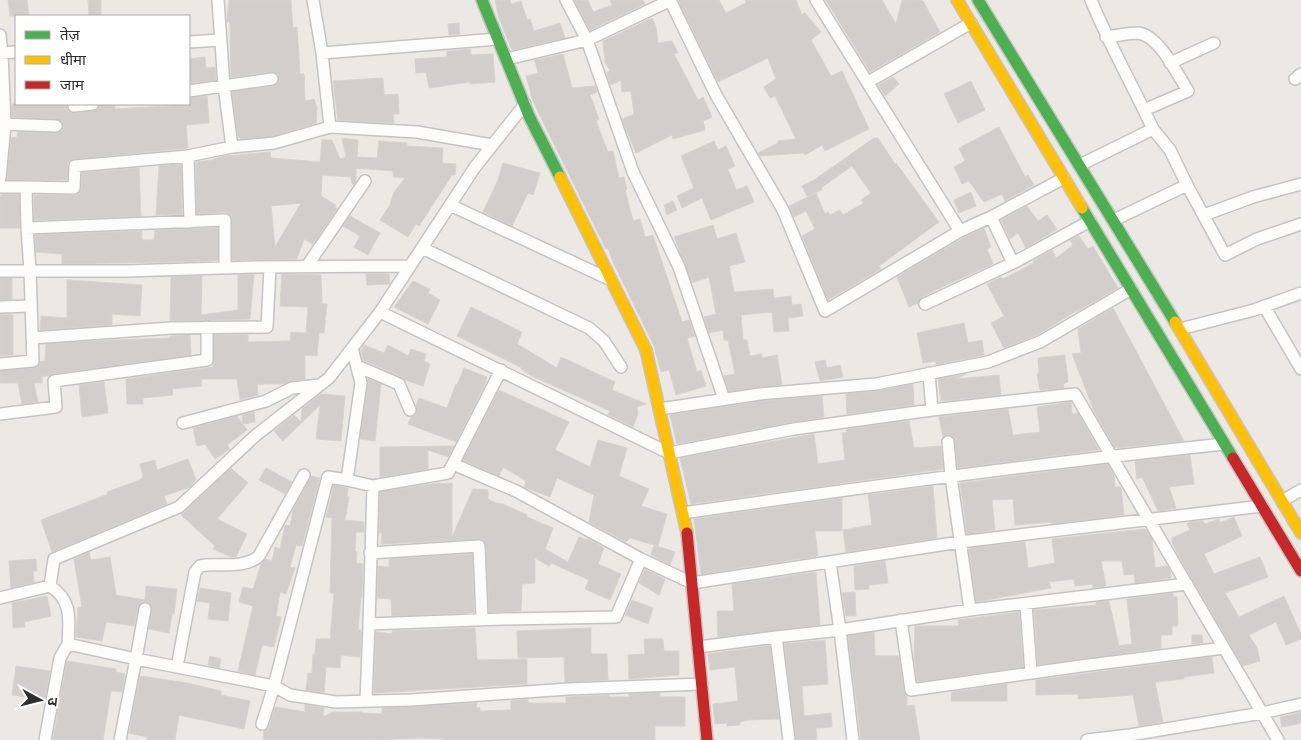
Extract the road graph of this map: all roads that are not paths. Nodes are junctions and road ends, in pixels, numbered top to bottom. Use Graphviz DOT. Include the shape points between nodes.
graph roads {
  1 [pos="218,0"];
  2 [pos="313,0"];
  3 [pos="482,0"];
  4 [pos="566,0"];
  5 [pos="670,0"];
  6 [pos="816,0"];
  7 [pos="957,0"];
  8 [pos="978,0"];
  9 [pos="1091,0"];
  10 [pos="971,23"];
  11 [pos="0,35"];
  12 [pos="1106,37"];
  13 [pos="498,39"];
  14 [pos="221,40"];
  15 [pos="587,40"];
  16 [pos="190,42"];
  17 [pos="1214,43"];
  18 [pos="15,52"];
  19 [pos="1,53"];
  20 [pos="322,53"];
  21 [pos="506,59"];
  22 [pos="1170,63"];
  23 [pos="272,79"];
  24 [pos="868,82"];
  25 [pos="224,86"];
  26 [pos="190,91"];
  27 [pos="525,104"];
  28 [pos="84,105"];
  29 [pos="74,106"];
  30 [pos="1144,110"];
  31 [pos="3,124"];
  32 [pos="56,126"];
  33 [pos="330,127"];
  34 [pos="1153,129"];
  35 [pos="492,145"];
  36 [pos="232,148"];
  37 [pos="188,156"];
  38 [pos="1080,165"];
  39 [pos="0,178"];
  40 [pos="1064,178"];
  41 [pos="365,181"];
  42 [pos="1301,184"];
  43 [pos="1187,185"];
  44 [pos="0,187"];
  45 [pos="26,187"];
  46 [pos="450,206"];
  47 [pos="1204,216"];
  48 [pos="991,217"];
  49 [pos="1114,220"];
  50 [pos="1090,221"];
  51 [pos="190,222"];
  52 [pos="1301,224"];
  53 [pos="27,228"];
  54 [pos="960,231"];
  55 [pos="422,248"];
  56 [pos="1013,263"];
  57 [pos="307,266"];
  58 [pos="410,266"];
  59 [pos="270,267"];
  60 [pos="225,268"];
  61 [pos="0,271"];
  62 [pos="30,271"];
  63 [pos="611,280"];
  64 [pos="1131,289"];
  65 [pos="1301,293"];
  66 [pos="924,304"];
  67 [pos="31,306"];
  68 [pos="1264,306"];
  69 [pos="0,307"];
  70 [pos="380,312"];
  71 [pos="208,327"];
  72 [pos="1180,329"];
  73 [pos="32,338"];
  74 [pos="352,348"];
  75 [pos="0,364"];
  76 [pos="357,366"];
  77 [pos="621,367"];
  78 [pos="1301,369"];
  79 [pos="501,370"];
  80 [pos="929,373"];
  81 [pos="320,385"];
  82 [pos="724,399"];
  83 [pos="660,409"];
  84 [pos="410,410"];
  85 [pos="932,410"];
  86 [pos="0,414"];
  87 [pos="183,424"];
  88 [pos="948,442"];
  89 [pos="1224,444"];
  90 [pos="669,453"];
  91 [pos="1111,455"];
  92 [pos="453,464"];
  93 [pos="304,475"];
  94 [pos="951,476"];
  95 [pos="347,480"];
  96 [pos="373,486"];
  97 [pos="1301,490"];
  98 [pos="1282,501"];
  99 [pos="1262,506"];
  100 [pos="683,513"];
  101 [pos="1149,520"];
  102 [pos="1301,533"];
  103 [pos="960,542"];
  104 [pos="370,553"];
  105 [pos="641,559"];
  106 [pos="830,562"];
  107 [pos="1301,571"];
  108 [pos="692,583"];
  109 [pos="1187,584"];
  110 [pos="50,586"];
  111 [pos="0,598"];
  112 [pos="1026,604"];
  113 [pos="145,610"];
  114 [pos="970,610"];
  115 [pos="482,619"];
  116 [pos="901,620"];
  117 [pos="369,624"];
  118 [pos="840,630"];
  119 [pos="776,637"];
  120 [pos="68,644"];
  121 [pos="698,647"];
  122 [pos="1224,648"];
  123 [pos="136,659"];
  124 [pos="177,667"];
  125 [pos="1031,673"];
  126 [pos="702,684"];
  127 [pos="274,686"];
  128 [pos="366,701"];
  129 [pos="1301,704"];
  130 [pos="1262,712"];
  131 [pos="262,724"];
  132 [pos="1131,737"];
  133 [pos="45,740"];
  134 [pos="120,740"];
  135 [pos="708,740"];
  136 [pos="789,740"];
  137 [pos="853,740"];
  138 [pos="1087,740"];
  139 [pos="1278,740"];
  1 -- 14 [label="street"];
  2 -- 20 [label="street"];
  3 -- 13 [label="main road"];
  4 -- 15 [label="street"];
  5 -- 15 [label="street"];
  5 -- 54 [label="street" via="716,95 783,210 825,311"];
  6 -- 24 [label="street"];
  7 -- 10 [label="main road"];
  8 -- 38 [label="main road"];
  9 -- 12 [label="street"];
  10 -- 24 [label="street"];
  10 -- 40 [label="main road"];
  11 -- 19 [label="street"];
  12 -- 22 [label="street" via="1146,35 1159,46"];
  12 -- 30 [label="street"];
  13 -- 20 [label="street"];
  13 -- 21 [label="main road"];
  14 -- 16 [label="street"];
  14 -- 25 [label="street"];
  15 -- 21 [label="street"];
  15 -- 82 [label="street" via="633,172 679,267"];
  17 -- 22 [label="street"];
  18 -- 19 [label="street"];
  19 -- 31 [label="street"];
  20 -- 33 [label="street"];
  21 -- 27 [label="main road"];
  22 -- 30 [label="street" via="1188,91"];
  23 -- 25 [label="street"];
  24 -- 54 [label="street"];
  25 -- 26 [label="street"];
  25 -- 36 [label="street"];
  27 -- 35 [label="street"];
  27 -- 63 [label="main road"];
  28 -- 29 [label="street"];
  30 -- 34 [label="street"];
  31 -- 32 [label="street"];
  31 -- 39 [label="street"];
  33 -- 35 [label="street" via="417,132"];
  33 -- 36 [label="street" via="274,143"];
  34 -- 38 [label="street"];
  34 -- 43 [label="street" via="1170,150"];
  35 -- 46 [label="street"];
  36 -- 37 [label="street"];
  37 -- 45 [label="street" via="75,166 74,188"];
  37 -- 51 [label="street"];
  38 -- 49 [label="main road"];
  40 -- 48 [label="street"];
  40 -- 50 [label="main road"];
  41 -- 57 [label="street"];
  42 -- 47 [label="street" via="1252,197"];
  43 -- 47 [label="street"];
  43 -- 49 [label="street"];
  44 -- 45 [label="street"];
  45 -- 53 [label="street"];
  46 -- 55 [label="street"];
  46 -- 63 [label="street"];
  47 -- 52 [label="street" via="1225,256 1257,239"];
  48 -- 54 [label="street"];
  48 -- 56 [label="street"];
  49 -- 72 [label="main road"];
  50 -- 56 [label="street"];
  50 -- 64 [label="main road"];
  51 -- 53 [label="street"];
  51 -- 60 [label="street" via="225,220"];
  53 -- 62 [label="street"];
  55 -- 58 [label="street"];
  55 -- 77 [label="street" via="589,328 604,341"];
  56 -- 66 [label="street"];
  57 -- 58 [label="street"];
  57 -- 59 [label="street"];
  58 -- 70 [label="street"];
  59 -- 60 [label="street"];
  59 -- 71 [label="street" via="267,327"];
  60 -- 62 [label="street"];
  61 -- 62 [label="street"];
  62 -- 67 [label="street"];
  63 -- 83 [label="main road" via="646,350"];
  64 -- 80 [label="street" via="1040,342 988,362"];
  64 -- 89 [label="main road"];
  65 -- 68 [label="street"];
  67 -- 69 [label="street"];
  67 -- 73 [label="street"];
  68 -- 72 [label="street"];
  68 -- 78 [label="street"];
  70 -- 74 [label="street"];
  70 -- 79 [label="street"];
  71 -- 73 [label="street"];
  71 -- 86 [label="street" via="207,360 54,381 56,408"];
  72 -- 98 [label="main road"];
  73 -- 75 [label="street" via="33,361"];
  74 -- 76 [label="street"];
  74 -- 81 [label="street" via="330,378"];
  76 -- 84 [label="street" via="398,384"];
  76 -- 95 [label="street" via="361,383"];
  79 -- 90 [label="street"];
  79 -- 92 [label="street"];
  80 -- 82 [label="street" via="876,384"];
  80 -- 85 [label="street"];
  81 -- 87 [label="street" via="292,388 266,401"];
  81 -- 110 [label="street" via="255,436 179,507 54,559"];
  82 -- 83 [label="street"];
  83 -- 90 [label="main road"];
  85 -- 90 [label="street" via="794,429"];
  85 -- 91 [label="street" via="1075,394"];
  88 -- 94 [label="street"];
  89 -- 91 [label="street"];
  89 -- 99 [label="main road"];
  90 -- 100 [label="main road"];
  91 -- 94 [label="street"];
  91 -- 101 [label="street"];
  92 -- 96 [label="street" via="448,473"];
  92 -- 105 [label="street" via="516,491"];
  93 -- 124 [label="street" via="254,561 200,566 196,572"];
  94 -- 100 [label="street"];
  94 -- 103 [label="street"];
  95 -- 96 [label="street"];
  95 -- 127 [label="street" via="328,477"];
  96 -- 104 [label="street"];
  97 -- 98 [label="street"];
  98 -- 102 [label="main road"];
  99 -- 101 [label="street"];
  99 -- 107 [label="main road"];
  100 -- 108 [label="main road"];
  101 -- 103 [label="street"];
  101 -- 109 [label="street"];
  103 -- 106 [label="street"];
  103 -- 114 [label="street"];
  104 -- 115 [label="street" via="480,546"];
  104 -- 117 [label="street"];
  105 -- 108 [label="street"];
  105 -- 115 [label="street" via="616,618"];
  106 -- 108 [label="street"];
  106 -- 118 [label="street"];
  108 -- 121 [label="main road"];
  109 -- 112 [label="street"];
  109 -- 122 [label="street"];
  110 -- 111 [label="street"];
  110 -- 120 [label="street" via="58,592 69,611"];
  112 -- 114 [label="street"];
  112 -- 125 [label="street"];
  113 -- 123 [label="street"];
  114 -- 116 [label="street"];
  115 -- 117 [label="street"];
  116 -- 118 [label="street"];
  116 -- 125 [label="street" via="911,690"];
  117 -- 128 [label="street"];
  118 -- 119 [label="street"];
  118 -- 137 [label="street"];
  119 -- 121 [label="street"];
  119 -- 136 [label="street"];
  120 -- 123 [label="street"];
  120 -- 133 [label="street" via="60,658"];
  121 -- 126 [label="main road"];
  122 -- 125 [label="street"];
  122 -- 130 [label="street"];
  123 -- 124 [label="street"];
  123 -- 134 [label="street"];
  124 -- 127 [label="street"];
  126 -- 128 [label="street"];
  126 -- 135 [label="main road"];
  127 -- 128 [label="street" via="290,695 336,702"];
  127 -- 131 [label="street"];
  129 -- 130 [label="street"];
  130 -- 132 [label="street"];
  130 -- 139 [label="street"];
  132 -- 138 [label="street"];
}
